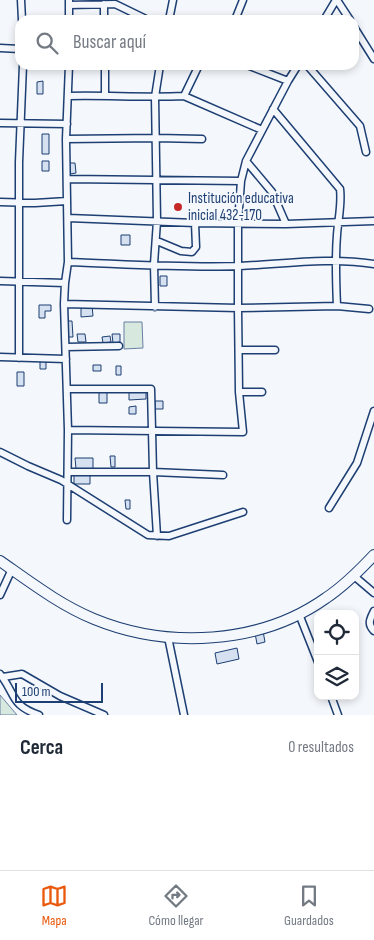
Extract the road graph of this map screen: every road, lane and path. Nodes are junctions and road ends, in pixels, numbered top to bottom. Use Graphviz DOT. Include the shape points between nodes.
graph roads {
  1 [pos="21,0"];
  2 [pos="173,0"];
  3 [pos="243,0"];
  4 [pos="337,0"];
  5 [pos="69,3"];
  6 [pos="104,4"];
  7 [pos="22,15"];
  8 [pos="104,15"];
  9 [pos="138,15"];
  10 [pos="170,15"];
  11 [pos="237,15"];
  12 [pos="327,15"];
  13 [pos="347,15"];
  14 [pos="359,35"];
  15 [pos="0,48"];
  16 [pos="15,49"];
  17 [pos="374,59"];
  18 [pos="22,70"];
  19 [pos="69,70"];
  20 [pos="105,70"];
  21 [pos="159,70"];
  22 [pos="197,70"];
  23 [pos="260,70"];
  24 [pos="295,70"];
  25 [pos="311,70"];
  26 [pos="288,81"];
  27 [pos="105,95"];
  28 [pos="69,96"];
  29 [pos="184,96"];
  30 [pos="155,97"];
  31 [pos="273,109"];
  32 [pos="0,123"];
  33 [pos="21,124"];
  34 [pos="67,124"];
  35 [pos="262,130"];
  36 [pos="157,138"];
  37 [pos="66,139"];
  38 [pos="202,139"];
  39 [pos="366,152"];
  40 [pos="246,161"];
  41 [pos="68,179"];
  42 [pos="156,181"];
  43 [pos="241,181"];
  44 [pos="67,201"];
  45 [pos="0,202"];
  46 [pos="19,203"];
  47 [pos="68,218"];
  48 [pos="157,221"];
  49 [pos="374,221"];
  50 [pos="338,222"];
  51 [pos="195,223"];
  52 [pos="238,223"];
  53 [pos="286,224"];
  54 [pos="157,241"];
  55 [pos="192,252"];
  56 [pos="68,262"];
  57 [pos="335,262"];
  58 [pos="154,264"];
  59 [pos="374,264"];
  60 [pos="195,266"];
  61 [pos="238,266"];
  62 [pos="0,280"];
  63 [pos="18,280"];
  64 [pos="65,282"];
  65 [pos="64,304"];
  66 [pos="337,306"];
  67 [pos="155,307"];
  68 [pos="238,308"];
  69 [pos="369,309"];
  70 [pos="119,346"];
  71 [pos="66,348"];
  72 [pos="239,350"];
  73 [pos="275,350"];
  74 [pos="0,357"];
  75 [pos="19,358"];
  76 [pos="66,359"];
  77 [pos="67,389"];
  78 [pos="240,392"];
  79 [pos="262,392"];
  80 [pos="374,411"];
  81 [pos="68,430"];
  82 [pos="152,431"];
  83 [pos="0,452"];
  84 [pos="69,472"];
  85 [pos="153,472"];
  86 [pos="223,474"];
  87 [pos="69,487"];
  88 [pos="329,508"];
  89 [pos="243,512"];
  90 [pos="67,520"];
  91 [pos="157,536"];
  92 [pos="374,555"];
  93 [pos="0,561"];
  94 [pos="12,570"];
  95 [pos="354,576"];
  96 [pos="374,593"];
  97 [pos="0,595"];
  98 [pos="374,611"];
  99 [pos="299,614"];
  100 [pos="374,631"];
  101 [pos="168,637"];
  102 [pos="315,655"];
  103 [pos="1,676"];
  104 [pos="332,700"];
  105 [pos="39,715"];
  106 [pos="104,715"];
  107 [pos="184,715"];
  108 [pos="338,715"];
  1 -- 7 [label="street"];
  2 -- 10 [label="street"];
  3 -- 11 [label="street"];
  4 -- 12 [label="street"];
  4 -- 13 [label="street"];
  5 -- 6 [label="street"];
  6 -- 8 [label="street"];
  6 -- 9 [label="street" via="115,4"];
  14 -- 17 [label="street"];
  15 -- 16 [label="street"];
  18 -- 33 [label="street"];
  19 -- 28 [label="street"];
  20 -- 27 [label="street"];
  21 -- 30 [label="street"];
  22 -- 29 [label="street"];
  23 -- 26 [label="street"];
  24 -- 26 [label="street"];
  25 -- 39 [label="street" via="360,126"];
  26 -- 31 [label="street"];
  27 -- 28 [label="street"];
  27 -- 30 [label="street"];
  28 -- 34 [label="street"];
  29 -- 30 [label="street"];
  29 -- 35 [label="street"];
  30 -- 36 [label="street"];
  31 -- 35 [label="street"];
  31 -- 50 [label="street" via="340,189"];
  32 -- 33 [label="street"];
  33 -- 34 [label="street"];
  33 -- 46 [label="street"];
  34 -- 37 [label="street"];
  35 -- 40 [label="street"];
  36 -- 37 [label="street"];
  36 -- 38 [label="street"];
  36 -- 42 [label="street"];
  37 -- 41 [label="street"];
  40 -- 43 [label="street"];
  40 -- 53 [label="street" via="272,192"];
  41 -- 42 [label="street"];
  41 -- 44 [label="street"];
  42 -- 43 [label="street"];
  42 -- 48 [label="street"];
  43 -- 52 [label="street"];
  44 -- 46 [label="street"];
  44 -- 47 [label="street"];
  45 -- 46 [label="street"];
  46 -- 63 [label="street"];
  47 -- 48 [label="street"];
  47 -- 56 [label="street"];
  48 -- 51 [label="street"];
  48 -- 54 [label="street"];
  49 -- 50 [label="street"];
  50 -- 53 [label="street"];
  50 -- 57 [label="street"];
  51 -- 52 [label="street"];
  51 -- 55 [label="street" via="196,246"];
  52 -- 53 [label="street"];
  52 -- 61 [label="street"];
  54 -- 55 [label="street"];
  54 -- 58 [label="street"];
  55 -- 60 [label="street"];
  56 -- 58 [label="street"];
  56 -- 64 [label="street"];
  57 -- 59 [label="street"];
  57 -- 61 [label="street"];
  57 -- 66 [label="street"];
  58 -- 60 [label="street"];
  58 -- 67 [label="street"];
  60 -- 61 [label="street"];
  61 -- 68 [label="street"];
  62 -- 63 [label="street"];
  63 -- 64 [label="street"];
  63 -- 75 [label="street"];
  64 -- 65 [label="street"];
  65 -- 67 [label="street"];
  65 -- 71 [label="street"];
  66 -- 68 [label="street"];
  66 -- 69 [label="street"];
  67 -- 68 [label="street"];
  68 -- 72 [label="street"];
  70 -- 71 [label="street"];
  71 -- 76 [label="street"];
  72 -- 73 [label="street"];
  72 -- 78 [label="street"];
  74 -- 75 [label="street"];
  75 -- 76 [label="street"];
  76 -- 77 [label="street"];
  77 -- 81 [label="street"];
  77 -- 82 [label="street" via="151,389"];
  78 -- 79 [label="street"];
  78 -- 82 [label="street" via="243,432"];
  80 -- 88 [label="street" via="357,463"];
  81 -- 82 [label="street"];
  81 -- 84 [label="street"];
  82 -- 85 [label="street"];
  83 -- 87 [label="street" via="55,477"];
  84 -- 85 [label="street"];
  84 -- 87 [label="street"];
  85 -- 86 [label="street"];
  85 -- 91 [label="street"];
  87 -- 90 [label="street"];
  87 -- 91 [label="street" via="148,535"];
  89 -- 91 [label="street" via="169,536"];
  92 -- 95 [label="highway"];
  93 -- 94 [label="highway"];
  94 -- 97 [label="street"];
  94 -- 101 [label="highway" via="94,619 119,628"];
  95 -- 96 [label="street"];
  95 -- 99 [label="highway" via="325,600"];
  98 -- 100 [label="street" via="370,620"];
  99 -- 101 [label="highway" via="264,628 219,637"];
  99 -- 102 [label="street"];
  101 -- 107 [label="street"];
  103 -- 105 [label="street" via="19,704"];
  103 -- 106 [label="street" via="22,674 60,696"];
  104 -- 108 [label="street"];
}
